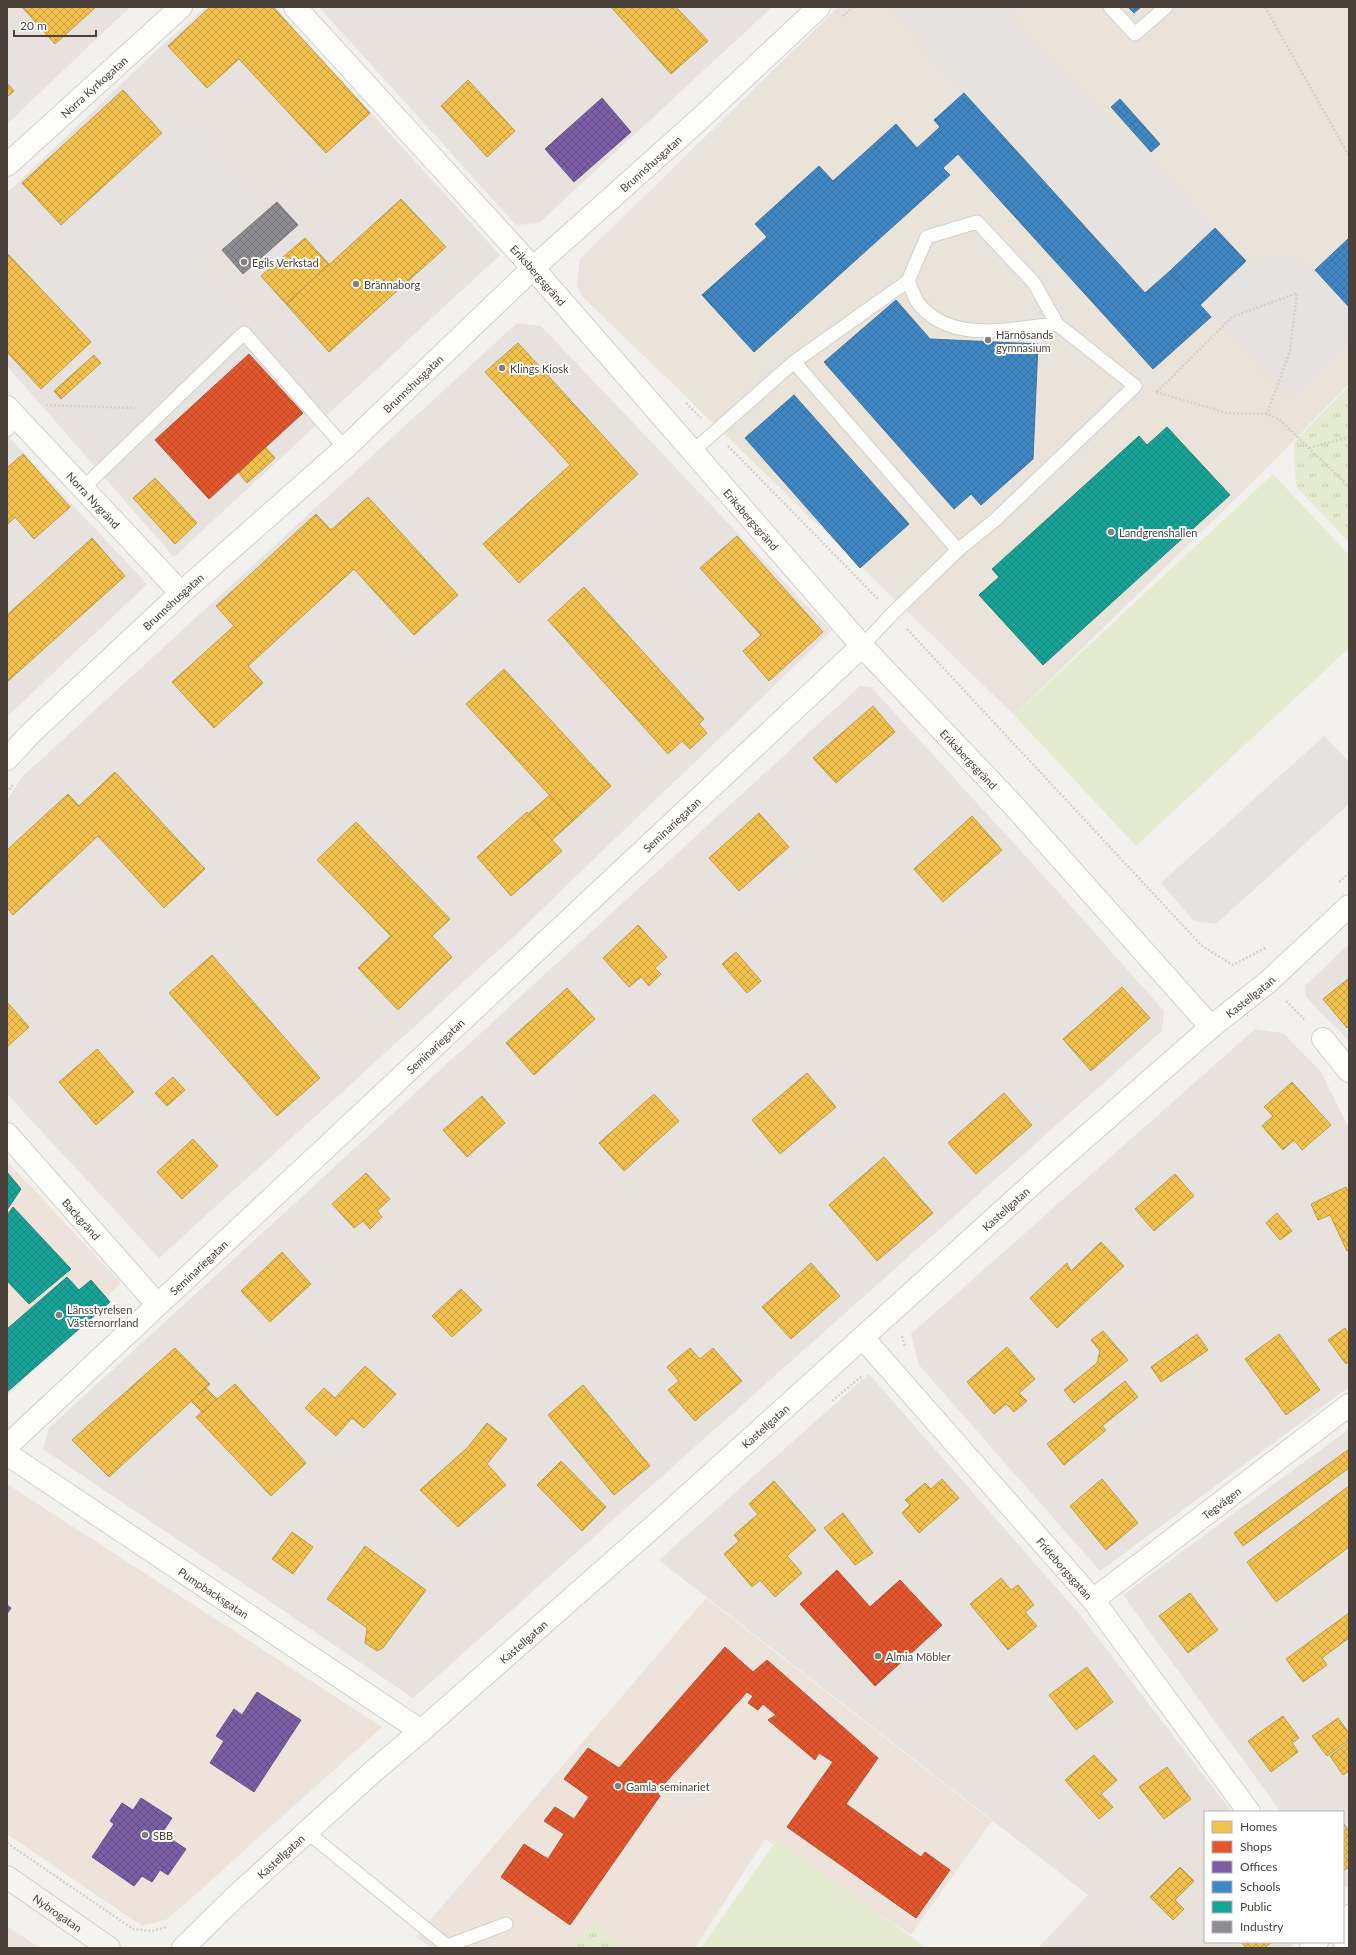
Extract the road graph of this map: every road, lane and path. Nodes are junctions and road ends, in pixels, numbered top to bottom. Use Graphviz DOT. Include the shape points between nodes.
graph roads {
  1 [pos="181,7"];
  2 [pos="295,7"];
  3 [pos="819,7"];
  4 [pos="1110,7"];
  5 [pos="1166,7"];
  6 [pos="1265,7"];
  7 [pos="1349,156"];
  8 [pos="7,165"];
  9 [pos="533,268"];
  10 [pos="908,280"];
  11 [pos="1057,324"];
  12 [pos="794,362"];
  13 [pos="1135,386"];
  14 [pos="1157,392"];
  15 [pos="46,405"];
  16 [pos="165,409"];
  17 [pos="1267,414"];
  18 [pos="10,418"];
  19 [pos="1349,437"];
  20 [pos="345,448"];
  21 [pos="1308,448"];
  22 [pos="692,452"];
  23 [pos="1349,487"];
  24 [pos="83,488"];
  25 [pos="958,550"];
  26 [pos="181,593"];
  27 [pos="892,614"];
  28 [pos="862,646"];
  29 [pos="9,753"];
  30 [pos="19,778"];
  31 [pos="7,793"];
  32 [pos="1349,906"];
  33 [pos="1267,947"];
  34 [pos="1211,1027"];
  35 [pos="1323,1039"];
  36 [pos="1349,1071"];
  37 [pos="7,1134"];
  38 [pos="157,1304"];
  39 [pos="863,1338"];
  40 [pos="1349,1405"];
  41 [pos="7,1446"];
  42 [pos="7,1454"];
  43 [pos="1093,1600"];
  44 [pos="421,1731"];
  45 [pos="1248,1811"];
  46 [pos="307,1832"];
  47 [pos="7,1843"];
  48 [pos="7,1877"];
  49 [pos="173,1921"];
  50 [pos="506,1924"];
  51 [pos="109,1948"];
  52 [pos="183,1948"];
  1 -- 8 [label="street, Norra Kyrkogatan"];
  2 -- 9 [label="street, Eriksbergsgränd"];
  3 -- 9 [label="street, Brunnshusgatan" via="703,116"];
  4 -- 5 [label="lane" via="1135,34"];
  6 -- 7 [label="path"];
  9 -- 20 [label="street, Brunnshusgatan"];
  9 -- 22 [label="street, Eriksbergsgränd"];
  10 -- 11 [label="lane" via="918,303 942,324 974,332"];
  10 -- 11 [label="lane" via="927,237 977,222 1034,283"];
  10 -- 12 [label="lane"];
  11 -- 13 [label="lane"];
  12 -- 22 [label="lane"];
  12 -- 25 [label="lane"];
  13 -- 14 [label="path"];
  13 -- 25 [label="lane" via="995,520"];
  14 -- 17 [label="path" via="1227,413"];
  14 -- 17 [label="path" via="1232,317 1297,293 1290,351"];
  15 -- 16 [label="path"];
  16 -- 20 [label="lane" via="244,333"];
  16 -- 24 [label="lane"];
  17 -- 21 [label="path" via="1279,419"];
  18 -- 24 [label="street, Norra Nygränd"];
  19 -- 21 [label="path"];
  20 -- 26 [label="street, Brunnshusgatan"];
  21 -- 23 [label="path"];
  22 -- 28 [label="street, Eriksbergsgränd"];
  24 -- 26 [label="street, Norra Nygränd"];
  25 -- 27 [label="lane"];
  26 -- 29 [label="street, Brunnshusgatan"];
  27 -- 28 [label="lane"];
  27 -- 33 [label="path" via="1202,946 1233,964"];
  28 -- 34 [label="street, Eriksbergsgränd" via="1014,806"];
  28 -- 38 [label="street, Seminariegatan"];
  30 -- 31 [label="path"];
  32 -- 34 [label="street, Kastellgatan" via="1268,982"];
  34 -- 39 [label="street, Kastellgatan" via="1039,1178"];
  35 -- 36 [label="street"];
  37 -- 38 [label="street, Backgränd"];
  38 -- 41 [label="street, Seminariegatan"];
  39 -- 43 [label="street, Frideborgsgatan"];
  39 -- 44 [label="street, Kastellgatan"];
  40 -- 43 [label="street, Tegvägen"];
  42 -- 44 [label="street, Pumpbacksgatan"];
  43 -- 45 [label="street, Frideborgsgatan"];
  44 -- 46 [label="street, Kastellgatan"];
  46 -- 50 [label="lane" via="447,1946"];
  46 -- 52 [label="street, Kastellgatan"];
  47 -- 49 [label="path" via="133,1929 152,1931 167,1927"];
  48 -- 51 [label="main road, Nybrogatan"];
}
